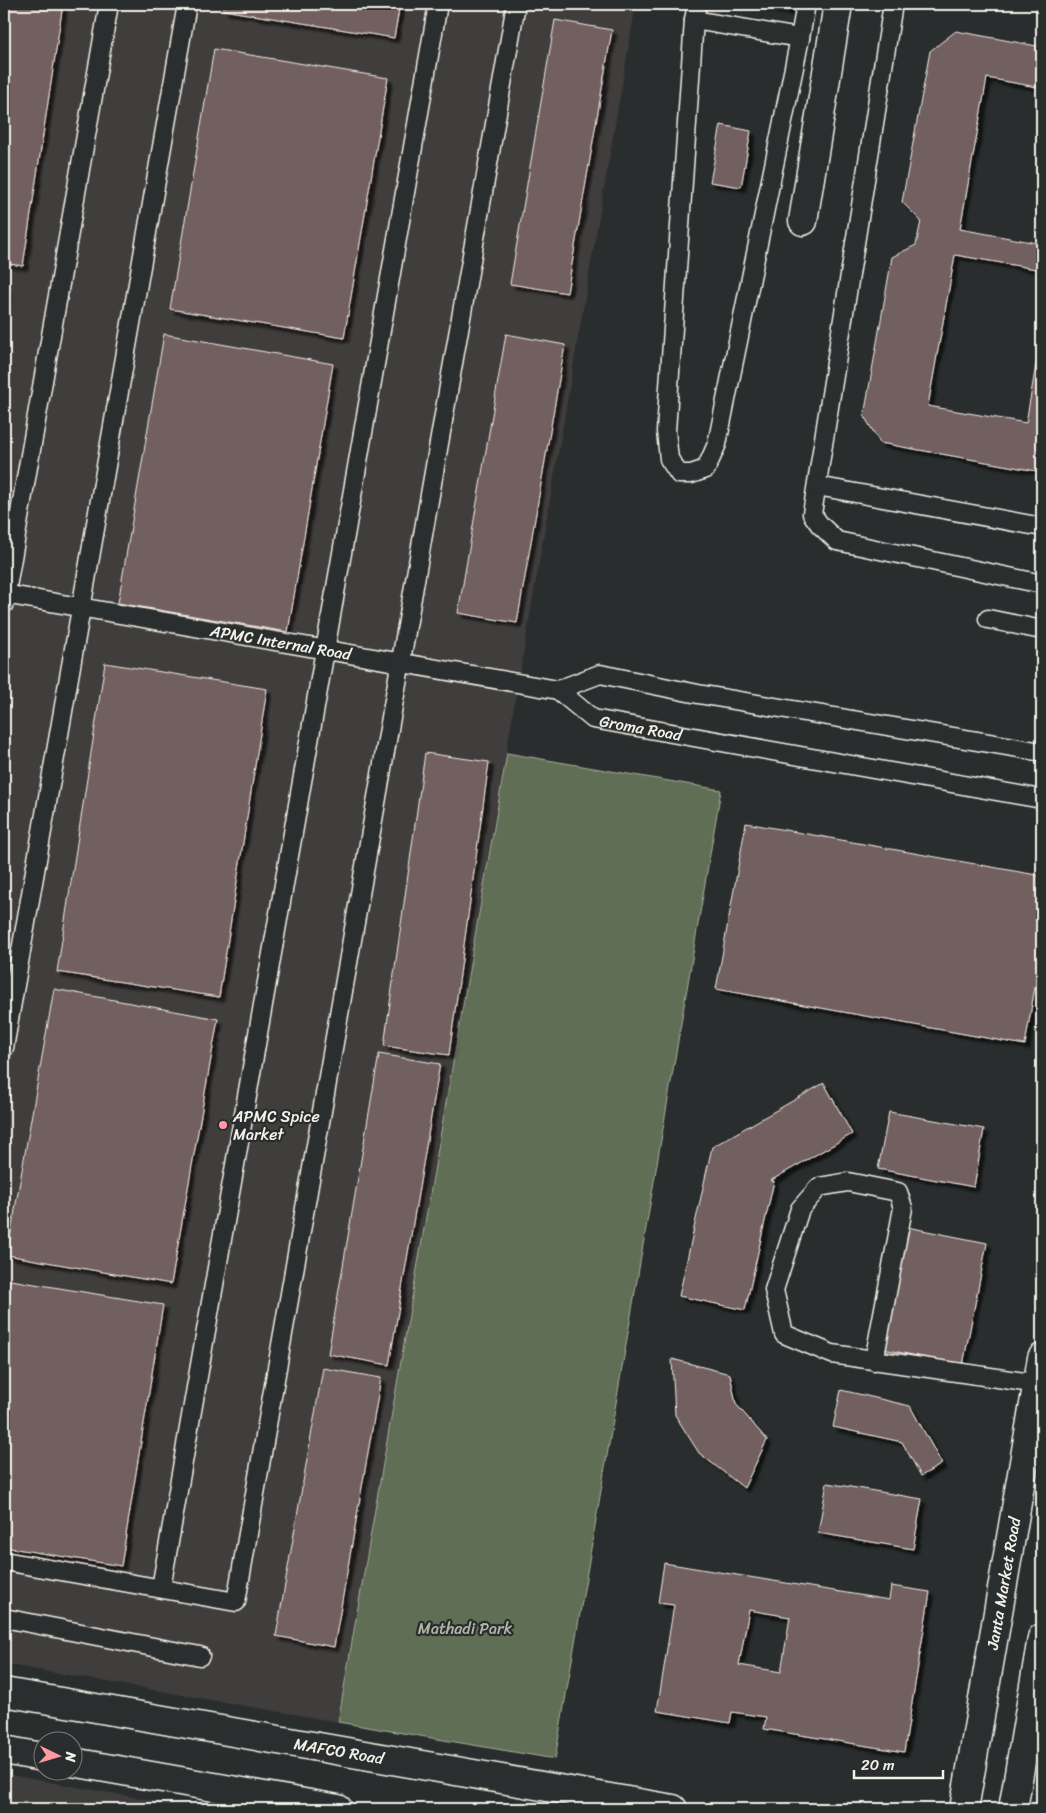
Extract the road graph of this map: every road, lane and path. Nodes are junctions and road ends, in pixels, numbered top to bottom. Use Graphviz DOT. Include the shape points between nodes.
graph roads {
  1 [pos="109,4"];
  2 [pos="186,4"];
  3 [pos="438,4"];
  4 [pos="516,4"];
  5 [pos="806,4"];
  6 [pos="838,4"];
  7 [pos="893,4"];
  8 [pos="696,12"];
  9 [pos="800,38"];
  10 [pos="803,221"];
  11 [pos="817,486"];
  12 [pos="1042,526"];
  13 [pos="1042,584"];
  14 [pos="4,597"];
  15 [pos="81,607"];
  16 [pos="988,619"];
  17 [pos="1042,630"];
  18 [pos="325,650"];
  19 [pos="401,663"];
  20 [pos="558,690"];
  21 [pos="1042,752"];
  22 [pos="1042,799"];
  23 [pos="4,1048"];
  24 [pos="1042,1358"];
  25 [pos="874,1361"];
  26 [pos="1038,1384"];
  27 [pos="4,1561"];
  28 [pos="160,1588"];
  29 [pos="4,1618"];
  30 [pos="1042,1638"];
  31 [pos="200,1656"];
  32 [pos="4,1692"];
  33 [pos="4,1750"];
  34 [pos="32,1755"];
  35 [pos="82,1764"];
  36 [pos="281,1804"];
  37 [pos="338,1809"];
  38 [pos="673,1809"];
  39 [pos="964,1809"];
  40 [pos="1013,1809"];
  1 -- 14 [label="lane"];
  2 -- 15 [label="lane"];
  3 -- 18 [label="lane"];
  4 -- 19 [label="lane"];
  5 -- 9 [label="lane"];
  6 -- 10 [label="main road"];
  7 -- 11 [label="lane"];
  8 -- 9 [label="lane"];
  8 -- 9 [label="lane" via="666,431 669,459 679,474 706,469 717,444"];
  11 -- 12 [label="lane"];
  11 -- 13 [label="lane" via="812,514 837,541"];
  14 -- 15 [label="lane, APMC Internal Road"];
  15 -- 18 [label="lane, APMC Internal Road"];
  15 -- 23 [label="lane"];
  16 -- 17 [label="lane"];
  18 -- 19 [label="lane, APMC Internal Road"];
  18 -- 28 [label="lane"];
  19 -- 20 [label="lane, APMC Internal Road"];
  19 -- 28 [label="lane" via="236,1602"];
  20 -- 21 [label="lane" via="600,674 698,694"];
  20 -- 22 [label="lane, Groma Road" via="592,719"];
  24 -- 26 [label="main road, Janta Market Road"];
  25 -- 25 [label="lane" via="832,1354 784,1334 774,1290 800,1209 819,1187 848,1182 898,1192 903,1208"];
  25 -- 26 [label="lane"];
  26 -- 39 [label="main road, Janta Market Road"];
  27 -- 28 [label="lane"];
  29 -- 31 [label="lane"];
  30 -- 40 [label="main road"];
  32 -- 38 [label="main road, MAFCO Road"];
  33 -- 34 [label="main road"];
  35 -- 36 [label="main road"];
  36 -- 37 [label="main road"];
}
